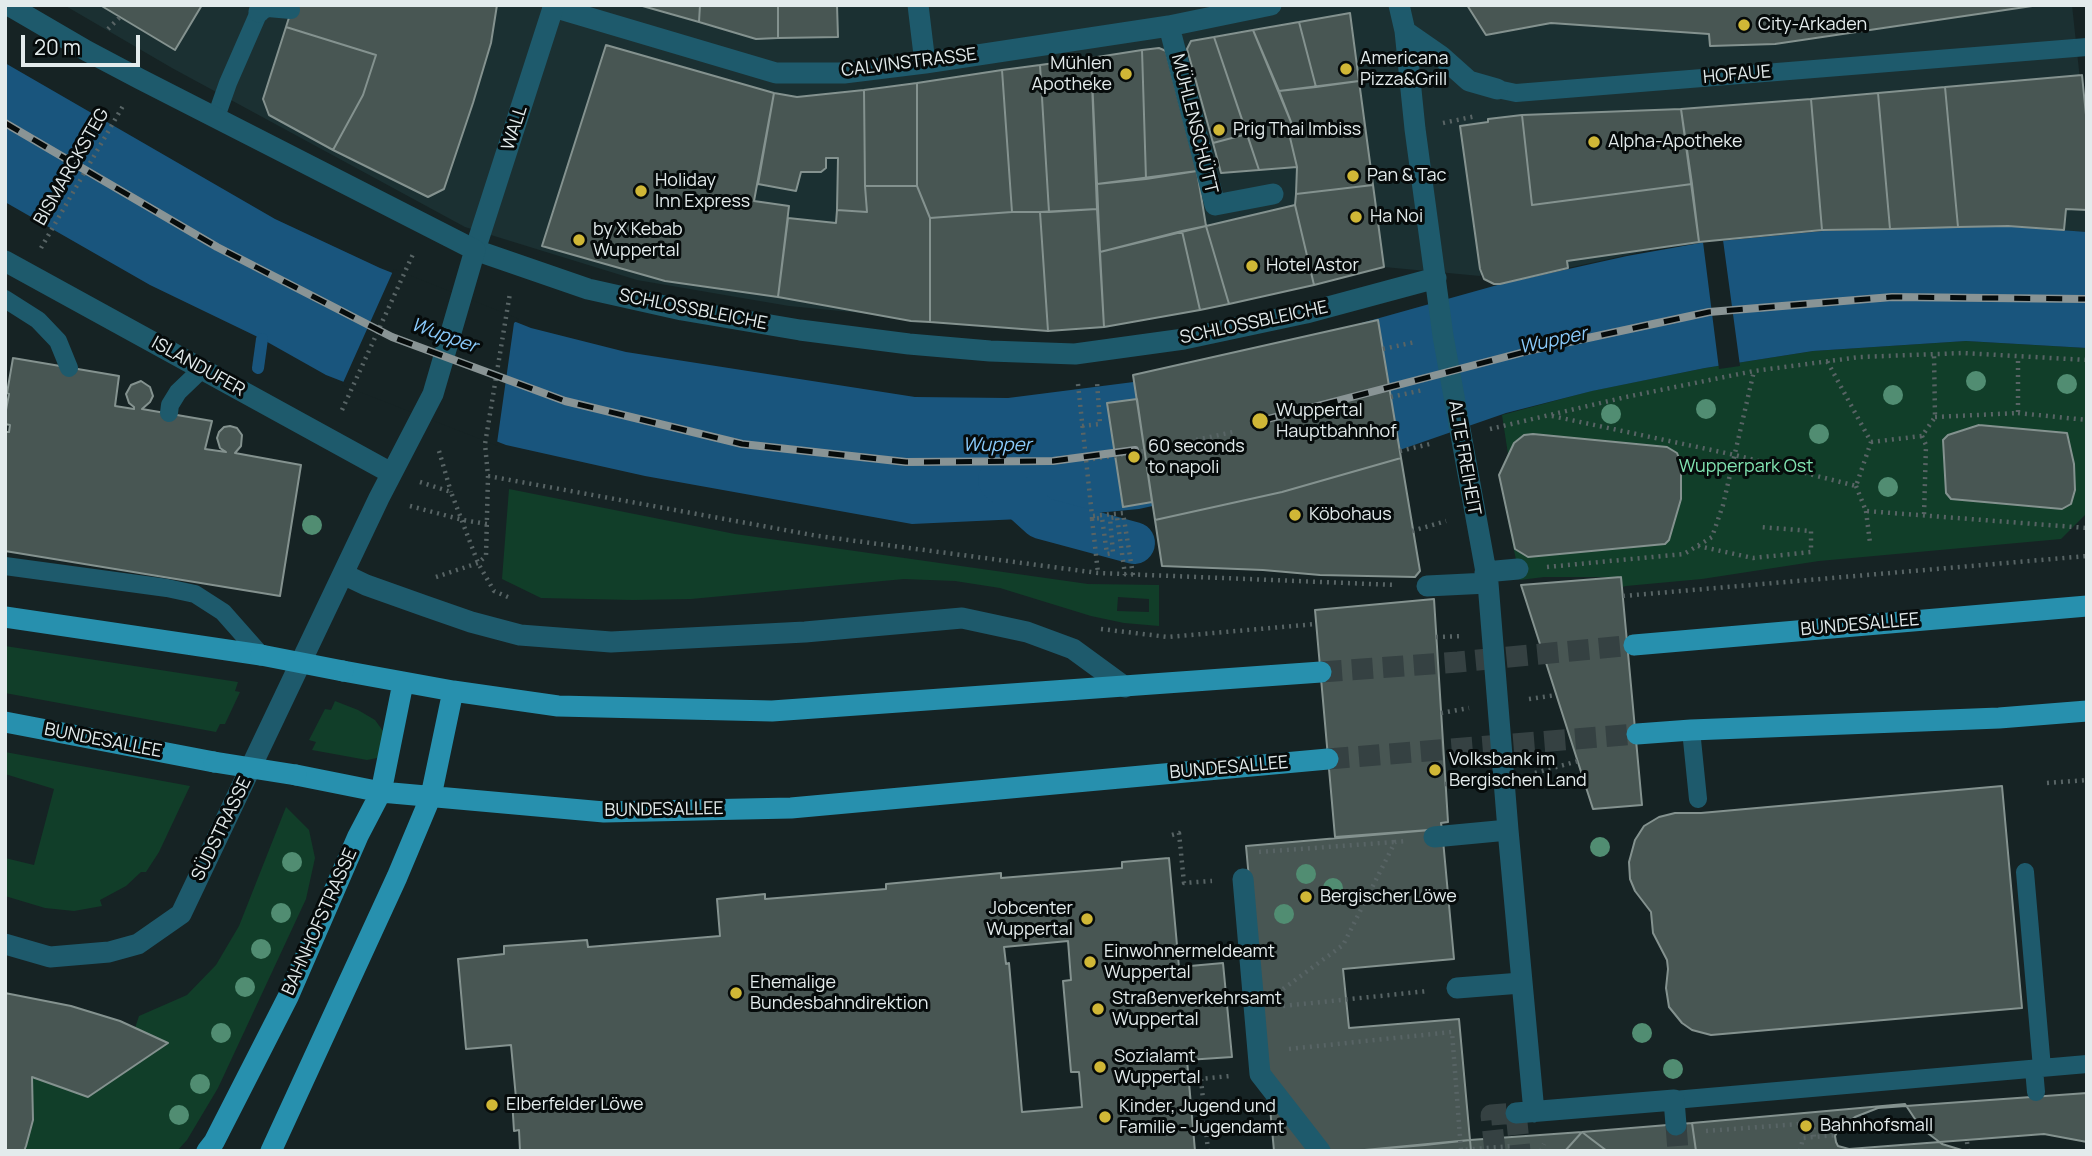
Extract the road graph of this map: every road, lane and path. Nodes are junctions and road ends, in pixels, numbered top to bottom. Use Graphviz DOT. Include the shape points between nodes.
graph roads {
  1 [pos="8,5"];
  2 [pos="918,5"];
  3 [pos="1271,5"];
  4 [pos="1399,5"];
  5 [pos="553,6"];
  6 [pos="260,8"];
  7 [pos="291,10"];
  8 [pos="1169,26"];
  9 [pos="1405,31"];
  10 [pos="2087,47"];
  11 [pos="925,63"];
  12 [pos="1497,89"];
  13 [pos="127,99"];
  14 [pos="216,117"];
  15 [pos="1273,194"];
  16 [pos="417,245"];
  17 [pos="41,249"];
  18 [pos="472,260"];
  19 [pos="5,261"];
  20 [pos="1437,284"];
  21 [pos="511,289"];
  22 [pos="5,299"];
  23 [pos="1934,354"];
  24 [pos="2018,357"];
  25 [pos="2087,360"];
  26 [pos="1827,361"];
  27 [pos="69,368"];
  28 [pos="202,369"];
  29 [pos="1754,371"];
  30 [pos="1097,383"];
  31 [pos="1078,384"];
  32 [pos="2018,413"];
  33 [pos="169,414"];
  34 [pos="1550,415"];
  35 [pos="340,416"];
  36 [pos="1935,417"];
  37 [pos="2087,420"];
  38 [pos="1082,426"];
  39 [pos="1503,426"];
  40 [pos="1233,432"];
  41 [pos="1922,436"];
  42 [pos="1871,442"];
  43 [pos="439,455"];
  44 [pos="1735,455"];
  45 [pos="1086,460"];
  46 [pos="391,473"];
  47 [pos="488,476"];
  48 [pos="1856,486"];
  49 [pos="451,492"];
  50 [pos="379,498"];
  51 [pos="1866,511"];
  52 [pos="1924,516"];
  53 [pos="1092,517"];
  54 [pos="463,520"];
  55 [pos="487,524"];
  56 [pos="1760,527"];
  57 [pos="2087,528"];
  58 [pos="1870,542"];
  59 [pos="1698,546"];
  60 [pos="2087,556"];
  61 [pos="478,563"];
  62 [pos="5,566"];
  63 [pos="1518,569"];
  64 [pos="1098,573"];
  65 [pos="343,574"];
  66 [pos="1125,575"];
  67 [pos="1133,575"];
  68 [pos="1486,577"];
  69 [pos="1427,586"];
  70 [pos="1623,596"];
  71 [pos="513,599"];
  72 [pos="425,606"];
  73 [pos="2087,606"];
  74 [pos="5,618"];
  75 [pos="1316,624"];
  76 [pos="1093,628"];
  77 [pos="1634,645"];
  78 [pos="261,655"];
  79 [pos="1321,672"];
  80 [pos="403,683"];
  81 [pos="1125,687"];
  82 [pos="453,691"];
  83 [pos="2087,711"];
  84 [pos="5,722"];
  85 [pos="1691,730"];
  86 [pos="1637,734"];
  87 [pos="1328,759"];
  88 [pos="2087,780"];
  89 [pos="2047,783"];
  90 [pos="381,792"];
  91 [pos="431,796"];
  92 [pos="1698,799"];
  93 [pos="1507,830"];
  94 [pos="1172,835"];
  95 [pos="1434,837"];
  96 [pos="1395,842"];
  97 [pos="2025,872"];
  98 [pos="1243,879"];
  99 [pos="5,944"];
  100 [pos="1521,983"];
  101 [pos="1457,989"];
  102 [pos="1254,1010"];
  103 [pos="2087,1064"];
  104 [pos="2038,1068"];
  105 [pos="1202,1079"];
  106 [pos="2036,1092"];
  107 [pos="1674,1100"];
  108 [pos="1676,1125"];
  109 [pos="1836,1135"];
  110 [pos="1967,1142"];
  111 [pos="1544,1144"];
  112 [pos="207,1151"];
  113 [pos="271,1151"];
  114 [pos="1208,1151"];
  115 [pos="1320,1151"];
  116 [pos="1541,1151"];
  117 [pos="1800,1151"];
  118 [pos="1968,1151"];
  1 -- 14 [label="street, SCHLOSSBLEICHE"];
  2 -- 11 [label="street"];
  3 -- 8 [label="street, CALVINSTRASSE"];
  4 -- 9 [label="street, ALTE FREIHEIT"];
  5 -- 11 [label="street, CALVINSTRASSE" via="776,73 844,73"];
  5 -- 18 [label="street, WALL"];
  6 -- 7 [label="lane"];
  6 -- 14 [label="lane"];
  8 -- 11 [label="street, CALVINSTRASSE"];
  8 -- 15 [label="street, MÜHLENSCHÜTT" via="1215,205"];
  9 -- 12 [label="street, HOFAUE" via="1469,81"];
  9 -- 20 [label="street, ALTE FREIHEIT"];
  10 -- 12 [label="lane, HOFAUE" via="1516,93"];
  13 -- 17 [label="path, BISMARCKSTEG"];
  14 -- 18 [label="street, SCHLOSSBLEICHE" via="425,226"];
  16 -- 35 [label="path"];
  18 -- 20 [label="street, SCHLOSSBLEICHE" via="682,310 800,330 909,344 1063,353 1184,339"];
  18 -- 46 [label="street, WALL" via="433,394"];
  19 -- 28 [label="street, ISLANDUFER"];
  20 -- 68 [label="street, ALTE FREIHEIT"];
  21 -- 47 [label="path" via="485,444"];
  22 -- 27 [label="lane" via="38,320 58,341"];
  23 -- 24 [label="path"];
  23 -- 26 [label="path"];
  23 -- 36 [label="path"];
  24 -- 25 [label="path"];
  24 -- 32 [label="path"];
  26 -- 29 [label="path"];
  26 -- 42 [label="path"];
  28 -- 33 [label="lane" via="178,392"];
  28 -- 46 [label="street, ISLANDUFER"];
  29 -- 34 [label="path"];
  29 -- 44 [label="path"];
  30 -- 38 [label="path" via="1100,424"];
  31 -- 38 [label="path"];
  32 -- 36 [label="path"];
  32 -- 37 [label="path"];
  34 -- 39 [label="path"];
  34 -- 44 [label="path"];
  36 -- 41 [label="path"];
  38 -- 45 [label="path"];
  40 -- 45 [label="path"];
  41 -- 42 [label="path"];
  41 -- 52 [label="path" via="1926,445"];
  42 -- 48 [label="path"];
  43 -- 49 [label="path"];
  44 -- 48 [label="path"];
  44 -- 59 [label="path" via="1712,537"];
  45 -- 53 [label="path"];
  46 -- 49 [label="path"];
  46 -- 50 [label="street"];
  47 -- 55 [label="path"];
  47 -- 64 [label="path" via="818,536"];
  48 -- 51 [label="path"];
  49 -- 54 [label="path"];
  50 -- 54 [label="path"];
  50 -- 65 [label="street"];
  51 -- 52 [label="path"];
  51 -- 58 [label="path"];
  52 -- 57 [label="path"];
  53 -- 64 [label="path"];
  53 -- 66 [label="path" via="1101,518 1107,554 1113,553 1110,518 1117,517"];
  53 -- 67 [label="path" via="1123,513"];
  54 -- 55 [label="path"];
  54 -- 61 [label="path"];
  55 -- 61 [label="path" via="486,556"];
  56 -- 59 [label="path" via="1811,531 1811,552 1753,558"];
  59 -- 63 [label="path" via="1684,554"];
  60 -- 70 [label="path"];
  61 -- 71 [label="path" via="494,591"];
  61 -- 72 [label="path" via="436,577"];
  62 -- 78 [label="lane" via="27,562 195,594 223,612"];
  63 -- 68 [label="street"];
  64 -- 66 [label="path"];
  65 -- 72 [label="street"];
  65 -- 99 [label="street, SÜDSTRASSE" via="181,914 138,944 109,952 50,957"];
  66 -- 67 [label="path"];
  67 -- 69 [label="path"];
  68 -- 69 [label="street"];
  68 -- 93 [label="street, ALTE FREIHEIT"];
  72 -- 81 [label="street" via="520,635 611,642 962,618 1027,632 1073,649"];
  73 -- 77 [label="main road, BUNDESALLEE"];
  74 -- 78 [label="main road"];
  75 -- 76 [label="path" via="1168,637"];
  78 -- 80 [label="main road, bridge"];
  79 -- 81 [label="main road"];
  80 -- 82 [label="main road"];
  80 -- 90 [label="main road, BAHNHOFSTRASSE"];
  81 -- 82 [label="main road" via="772,711 558,706"];
  82 -- 91 [label="main road"];
  83 -- 85 [label="main road"];
  84 -- 90 [label="main road, BUNDESALLEE, bridge"];
  85 -- 86 [label="main road"];
  85 -- 92 [label="lane"];
  87 -- 91 [label="main road, BUNDESALLEE" via="791,808 604,812"];
  88 -- 89 [label="path"];
  90 -- 91 [label="main road, BUNDESALLEE"];
  90 -- 112 [label="main road, BAHNHOFSTRASSE" via="288,997"];
  91 -- 113 [label="main road"];
  93 -- 95 [label="street"];
  93 -- 100 [label="street, ALTE FREIHEIT"];
  94 -- 98 [label="path" via="1179,833 1184,883"];
  95 -- 96 [label="path"];
  96 -- 98 [label="path" via="1258,852 1260,878"];
  96 -- 102 [label="path" via="1343,945"];
  97 -- 104 [label="lane"];
  98 -- 102 [label="street"];
  100 -- 101 [label="street"];
  100 -- 107 [label="street, ALTE FREIHEIT" via="1525,1112"];
  101 -- 102 [label="path"];
  102 -- 115 [label="street" via="1260,1074"];
  103 -- 104 [label="lane"];
  104 -- 106 [label="lane"];
  104 -- 107 [label="lane"];
  105 -- 114 [label="path"];
  107 -- 108 [label="street"];
  109 -- 117 [label="path" via="1803,1138"];
  110 -- 118 [label="path"];
  111 -- 116 [label="path"];
}
